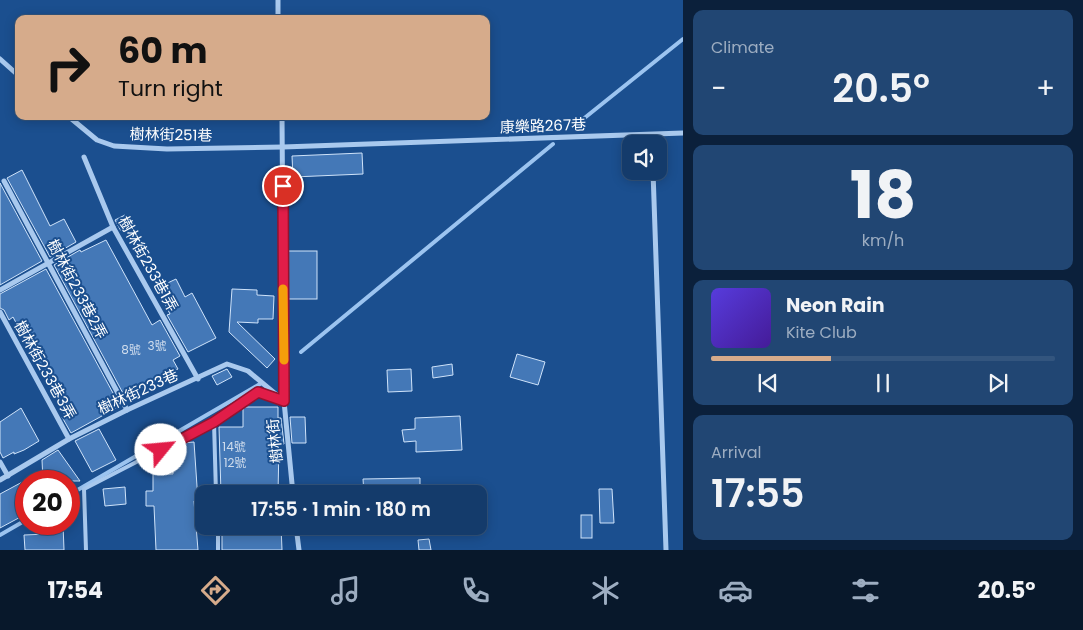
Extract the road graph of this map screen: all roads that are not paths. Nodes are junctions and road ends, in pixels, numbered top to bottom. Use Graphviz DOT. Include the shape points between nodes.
graph roads {
  1 [pos="278,0"];
  2 [pos="278,15"];
  3 [pos="0,59"];
  4 [pos="15,72"];
  5 [pos="73,120"];
  6 [pos="282,120"];
  7 [pos="652,134"];
  8 [pos="683,134"];
  9 [pos="283,147"];
  10 [pos="84,157"];
  11 [pos="653,180"];
  12 [pos="4,181"];
  13 [pos="113,227"];
  14 [pos="48,262"];
  15 [pos="0,290"];
  16 [pos="0,312"];
  17 [pos="198,379"];
  18 [pos="284,401"];
  19 [pos="126,410"];
  20 [pos="214,422"];
  21 [pos="69,439"];
  22 [pos="0,462"];
  23 [pos="8,476"];
  24 [pos="0,480"];
  25 [pos="216,485"];
  26 [pos="292,485"];
  27 [pos="218,535"];
  28 [pos="297,535"];
  29 [pos="86,550"];
  30 [pos="218,550"];
  31 [pos="299,550"];
  32 [pos="666,550"];
  1 -- 2 [label="street"];
  3 -- 4 [label="street"];
  5 -- 9 [label="street, 樹林街251巷" via="97,140 114,146 167,149"];
  6 -- 9 [label="street, 樹林街"];
  7 -- 8 [label="street, 康樂路267巷"];
  7 -- 9 [label="street, 康樂路267巷"];
  9 -- 18 [label="street, 樹林街"];
  10 -- 13 [label="street, 樹林街233巷1弄"];
  11 -- 32 [label="street"];
  12 -- 14 [label="street, 樹林街233巷2弄"];
  13 -- 14 [label="street"];
  13 -- 17 [label="street, 樹林街233巷1弄"];
  14 -- 15 [label="street"];
  14 -- 19 [label="street, 樹林街233巷2弄"];
  16 -- 21 [label="street, 樹林街233巷3弄"];
  17 -- 18 [label="street, 樹林街233巷" via="227,364 248,371"];
  17 -- 19 [label="street, 樹林街233巷"];
  18 -- 20 [label="lane" via="258,392"];
  18 -- 26 [label="street, 樹林街"];
  19 -- 21 [label="street, 樹林街233巷"];
  20 -- 25 [label="lane"];
  20 -- 29 [label="lane" via="84,489"];
  21 -- 23 [label="street, 樹林街233巷"];
  22 -- 23 [label="street"];
  23 -- 24 [label="street, 樹林街233巷"];
  27 -- 30 [label="lane"];
  28 -- 31 [label="street"];
}
